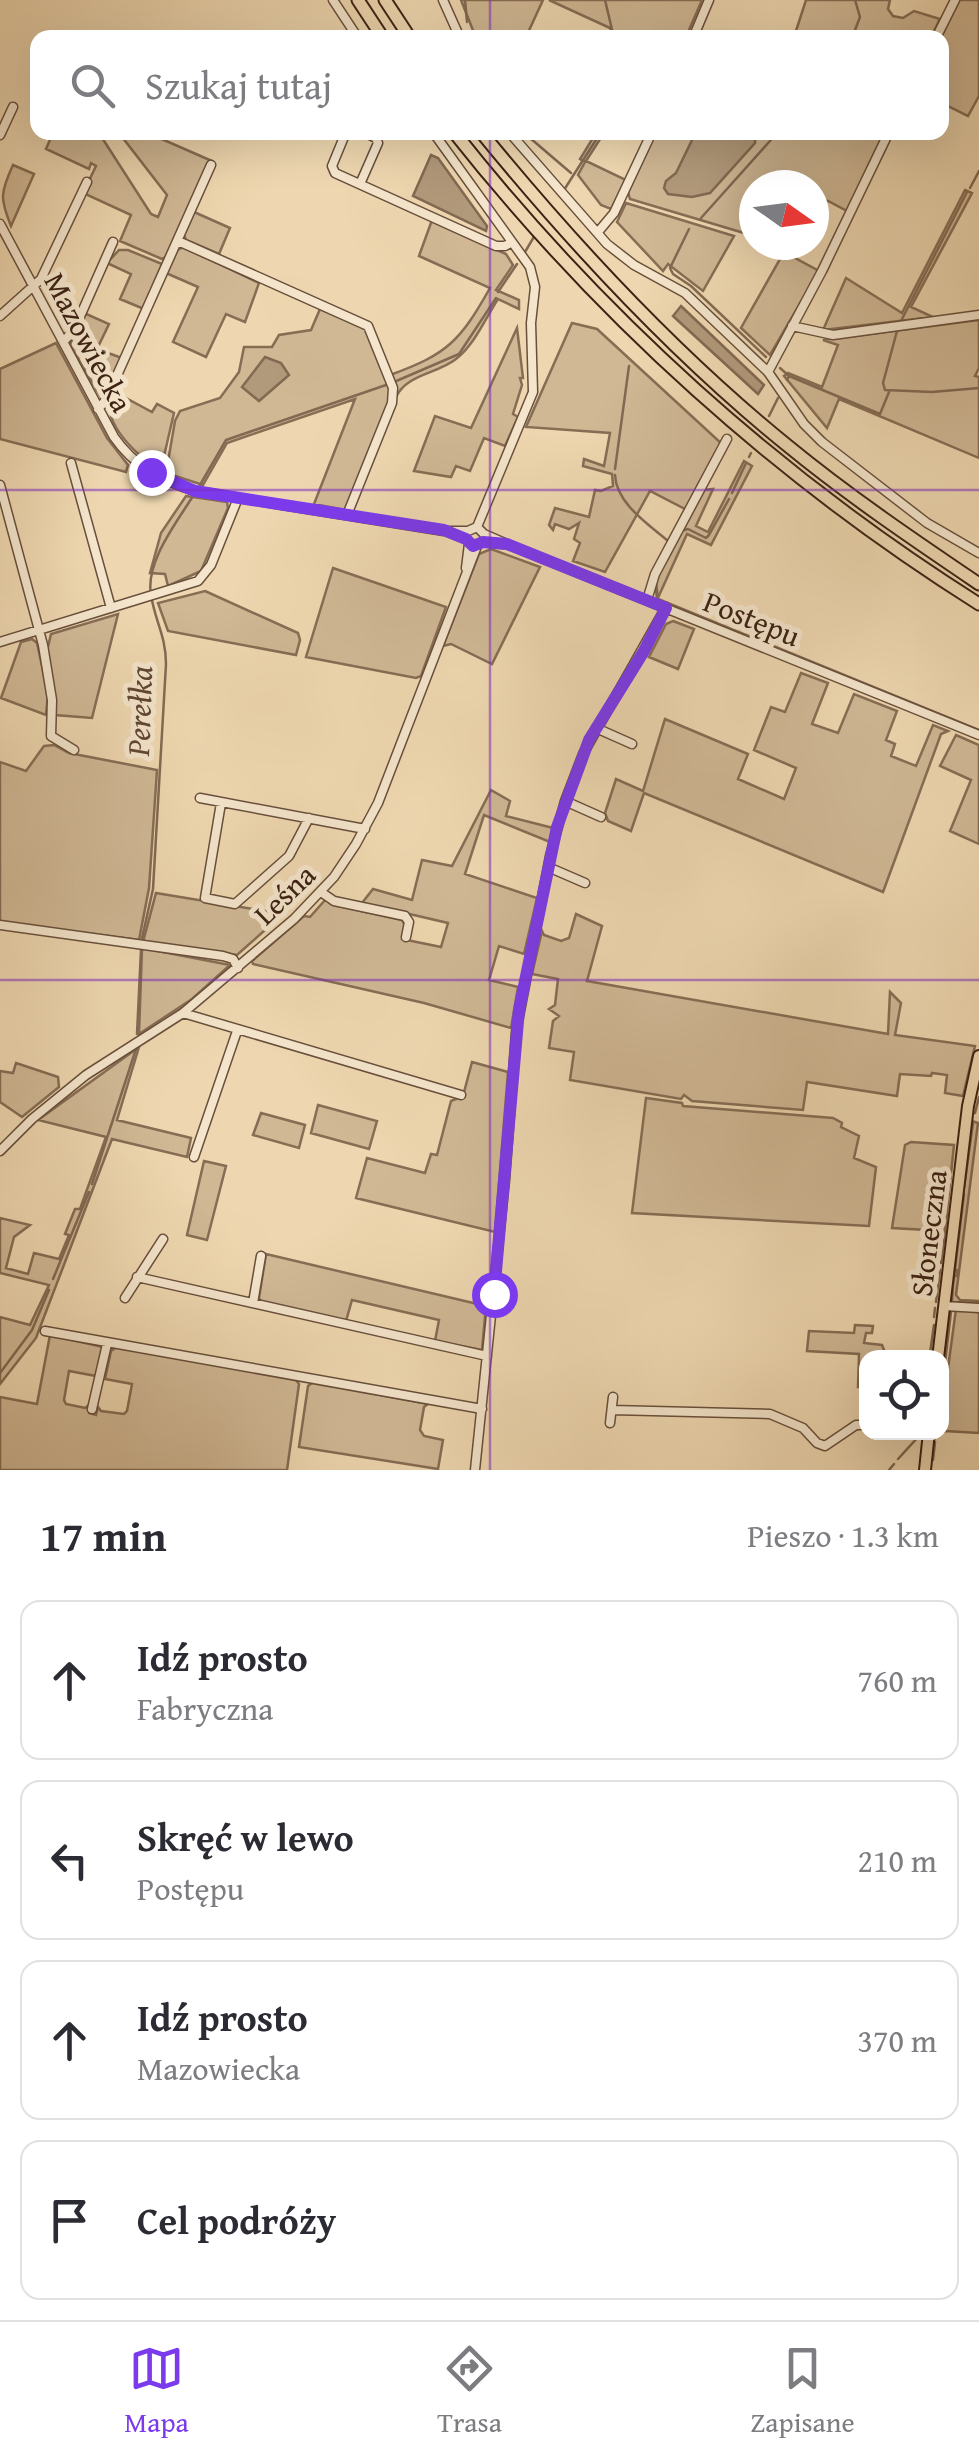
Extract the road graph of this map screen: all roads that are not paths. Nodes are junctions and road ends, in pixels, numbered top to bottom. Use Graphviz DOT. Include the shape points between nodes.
graph roads {
  1 [pos="334,0"];
  2 [pos="358,0"];
  3 [pos="384,0"];
  4 [pos="444,0"];
  5 [pos="709,0"];
  6 [pos="955,0"];
  7 [pos="353,30"];
  8 [pos="379,30"];
  9 [pos="405,30"];
  10 [pos="457,30"];
  11 [pos="696,30"];
  12 [pos="940,30"];
  13 [pos="12,107"];
  14 [pos="0,135"];
  15 [pos="343,140"];
  16 [pos="376,140"];
  17 [pos="439,140"];
  18 [pos="461,140"];
  19 [pos="487,140"];
  20 [pos="516,140"];
  21 [pos="648,140"];
  22 [pos="884,140"];
  23 [pos="211,166"];
  24 [pos="87,182"];
  25 [pos="360,184"];
  26 [pos="0,224"];
  27 [pos="598,232"];
  28 [pos="178,241"];
  29 [pos="114,242"];
  30 [pos="512,242"];
  31 [pos="34,287"];
  32 [pos="979,315"];
  33 [pos="0,316"];
  34 [pos="792,326"];
  35 [pos="64,341"];
  36 [pos="768,372"];
  37 [pos="98,408"];
  38 [pos="727,439"];
  39 [pos="71,463"];
  40 [pos="0,484"];
  41 [pos="238,498"];
  42 [pos="348,515"];
  43 [pos="476,537"];
  44 [pos="979,553"];
  45 [pos="979,584"];
  46 [pos="647,600"];
  47 [pos="979,604"];
  48 [pos="111,608"];
  49 [pos="666,608"];
  50 [pos="40,629"];
  51 [pos="0,642"];
  52 [pos="596,728"];
  53 [pos="979,734"];
  54 [pos="632,744"];
  55 [pos="74,750"];
  56 [pos="200,798"];
  57 [pos="565,801"];
  58 [pos="220,803"];
  59 [pos="309,818"];
  60 [pos="602,818"];
  61 [pos="365,829"];
  62 [pos="548,867"];
  63 [pos="585,883"];
  64 [pos="322,892"];
  65 [pos="0,925"];
  66 [pos="406,937"];
  67 [pos="238,968"];
  68 [pos="183,1014"];
  69 [pos="236,1031"];
  70 [pos="979,1056"];
  71 [pos="461,1095"];
  72 [pos="0,1150"];
  73 [pos="194,1157"];
  74 [pos="162,1239"];
  75 [pos="261,1256"];
  76 [pos="137,1277"];
  77 [pos="125,1298"];
  78 [pos="253,1303"];
  79 [pos="944,1306"];
  80 [pos="979,1308"];
  81 [pos="45,1332"];
  82 [pos="108,1344"];
  83 [pos="939,1350"];
  84 [pos="488,1356"];
  85 [pos="613,1397"];
  86 [pos="92,1409"];
  87 [pos="482,1409"];
  88 [pos="612,1410"];
  89 [pos="610,1422"];
  90 [pos="859,1424"];
  91 [pos="928,1440"];
  92 [pos="476,1470"];
  93 [pos="925,1470"];
  1 -- 7 [label="street"];
  2 -- 8 [label="highway"];
  3 -- 9 [label="highway"];
  4 -- 10 [label="street"];
  5 -- 11 [label="street"];
  6 -- 12 [label="street"];
  13 -- 14 [label="street"];
  15 -- 25 [label="street" via="332,169"];
  16 -- 25 [label="street"];
  17 -- 30 [label="street"];
  18 -- 47 [label="highway" via="538,232 658,355 766,451"];
  19 -- 45 [label="highway" via="549,216 663,334 785,444"];
  20 -- 27 [label="street"];
  21 -- 27 [label="street"];
  22 -- 34 [label="street"];
  23 -- 28 [label="street"];
  24 -- 31 [label="street"];
  25 -- 30 [label="street" via="496,246"];
  26 -- 31 [label="street, Mazowiecka"];
  27 -- 36 [label="street" via="634,265 692,298"];
  28 -- 37 [label="street"];
  28 -- 42 [label="street" via="368,326 393,388 392,403"];
  29 -- 35 [label="street"];
  30 -- 43 [label="street, Leśna" via="535,283 534,388"];
  31 -- 33 [label="street"];
  31 -- 35 [label="street, Mazowiecka"];
  32 -- 34 [label="street" via="833,334"];
  34 -- 36 [label="street"];
  35 -- 37 [label="street, Mazowiecka"];
  36 -- 44 [label="street" via="822,442"];
  37 -- 41 [label="street, Mazowiecka" via="125,452 152,473 195,491"];
  38 -- 46 [label="street"];
  39 -- 48 [label="street"];
  40 -- 50 [label="street"];
  41 -- 42 [label="street, Mazowiecka"];
  41 -- 48 [label="street" via="207,572 194,583"];
  42 -- 43 [label="street, Mazowiecka"];
  43 -- 46 [label="street, Postępu"];
  43 -- 61 [label="street, Leśna"];
  46 -- 49 [label="street, Postępu"];
  48 -- 50 [label="street"];
  49 -- 52 [label="street"];
  49 -- 53 [label="street, Postępu"];
  50 -- 51 [label="street"];
  50 -- 55 [label="street" via="52,736"];
  52 -- 54 [label="street"];
  52 -- 57 [label="street"];
  56 -- 58 [label="street"];
  57 -- 60 [label="street"];
  57 -- 62 [label="street"];
  58 -- 59 [label="street"];
  58 -- 59 [label="street" via="204,898 235,904 289,856"];
  59 -- 61 [label="street"];
  61 -- 64 [label="street, Leśna"];
  62 -- 63 [label="street"];
  62 -- 84 [label="street" via="516,1032"];
  64 -- 66 [label="street" via="404,916"];
  64 -- 67 [label="street, Leśna"];
  65 -- 67 [label="street" via="224,956"];
  67 -- 68 [label="street, Leśna"];
  68 -- 69 [label="street"];
  68 -- 72 [label="street, Leśna" via="86,1075"];
  69 -- 71 [label="street"];
  69 -- 73 [label="street"];
  70 -- 79 [label="main road, Słoneczna"];
  74 -- 76 [label="street"];
  75 -- 78 [label="street"];
  76 -- 77 [label="street"];
  76 -- 78 [label="street"];
  78 -- 84 [label="street"];
  79 -- 80 [label="street"];
  79 -- 83 [label="main road, Słoneczna"];
  81 -- 82 [label="street"];
  82 -- 86 [label="street"];
  82 -- 87 [label="street"];
  84 -- 87 [label="street"];
  85 -- 88 [label="street"];
  87 -- 92 [label="street"];
  88 -- 89 [label="street"];
  88 -- 90 [label="street" via="770,1414 825,1446"];
  91 -- 93 [label="main road"];
}
